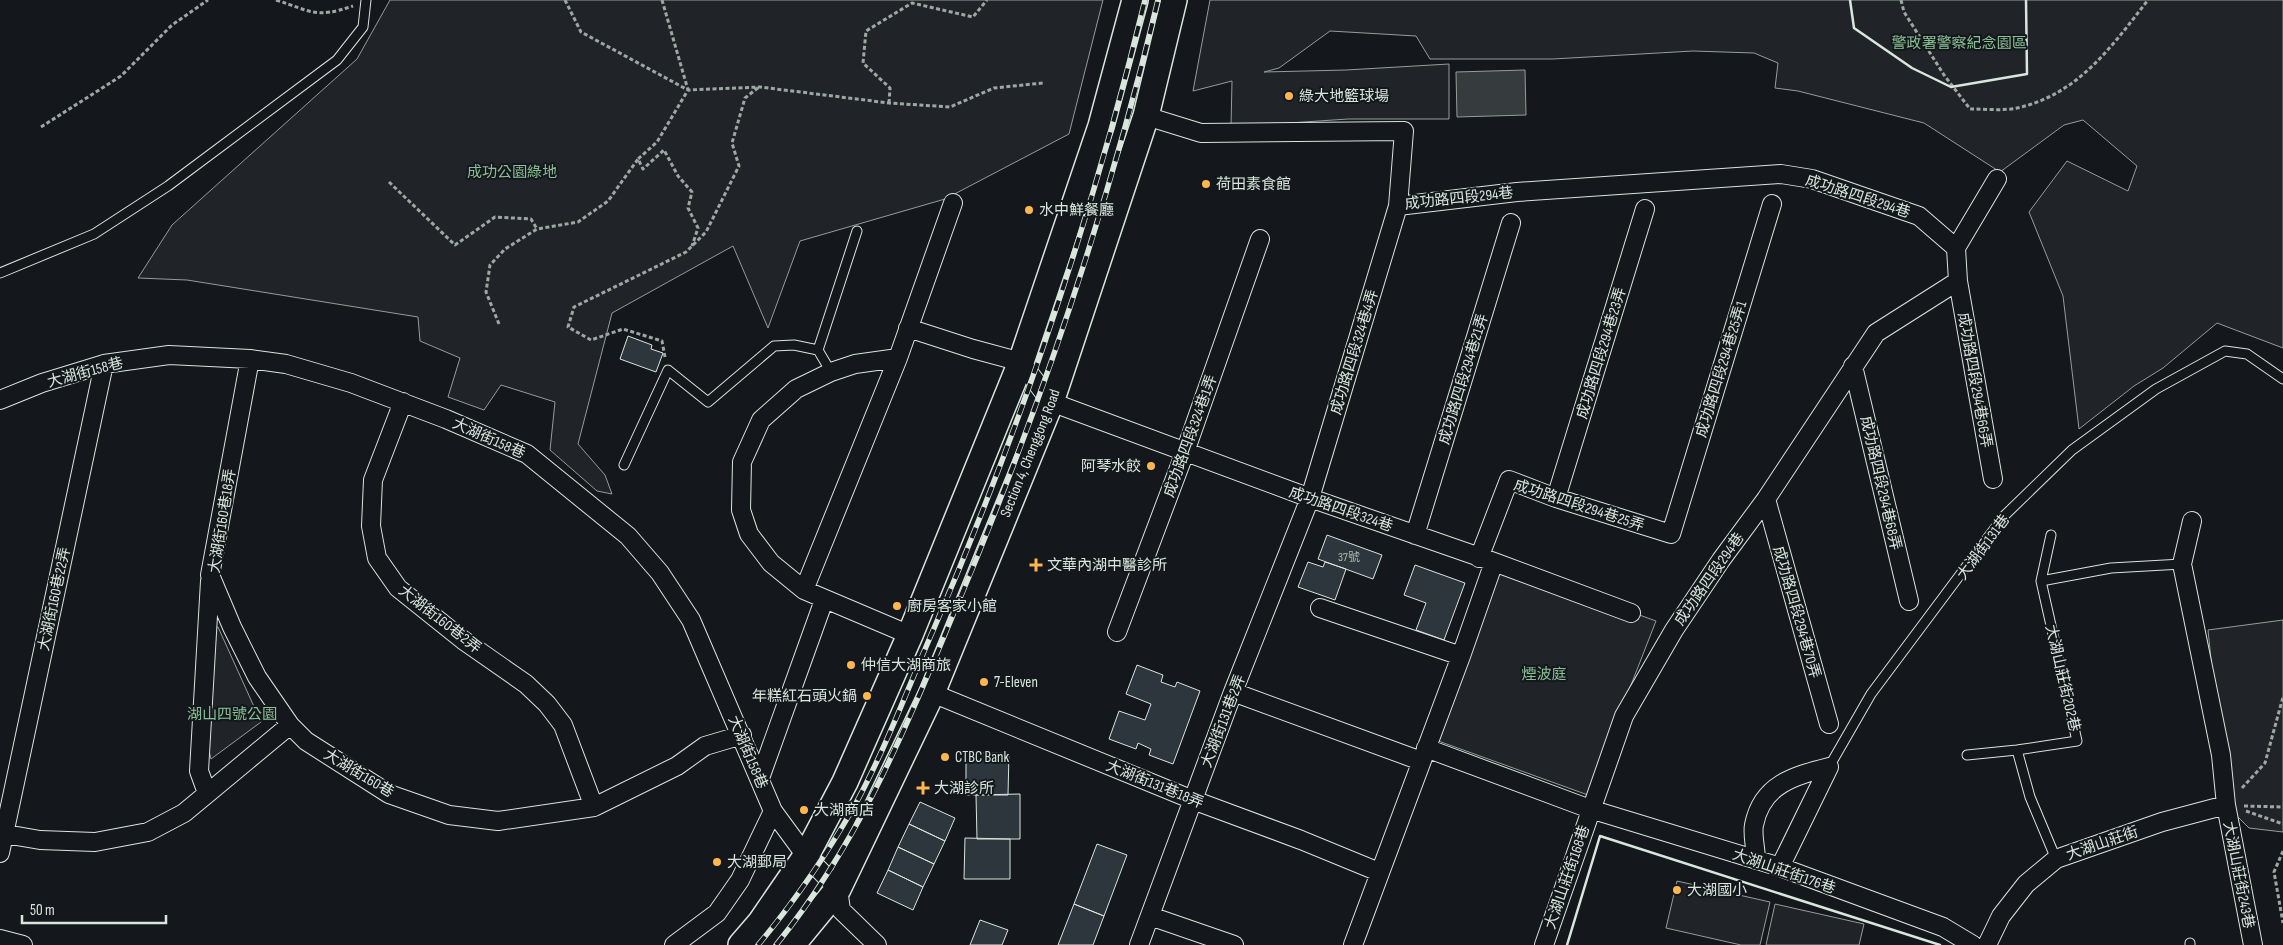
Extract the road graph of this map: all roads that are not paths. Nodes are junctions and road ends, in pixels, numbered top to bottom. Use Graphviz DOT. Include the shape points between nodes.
graph roads {
  1 [pos="365,0"];
  2 [pos="1135,0"];
  3 [pos="1174,0"];
  4 [pos="1146,116"];
  5 [pos="1997,178"];
  6 [pos="953,203"];
  7 [pos="1772,204"];
  8 [pos="1398,206"];
  9 [pos="1645,209"];
  10 [pos="1511,223"];
  11 [pos="858,231"];
  12 [pos="1260,239"];
  13 [pos="1956,248"];
  14 [pos="0,272"];
  15 [pos="1958,281"];
  16 [pos="908,328"];
  17 [pos="818,350"];
  18 [pos="898,358"];
  19 [pos="250,359"];
  20 [pos="1021,362"];
  21 [pos="104,364"];
  22 [pos="1853,366"];
  23 [pos="831,372"];
  24 [pos="2283,379"];
  25 [pos="0,400"];
  26 [pos="402,402"];
  27 [pos="1051,402"];
  28 [pos="1185,452"];
  29 [pos="624,465"];
  30 [pos="1993,479"];
  31 [pos="1310,498"];
  32 [pos="1556,498"];
  33 [pos="1766,499"];
  34 [pos="2192,522"];
  35 [pos="1415,534"];
  36 [pos="1671,534"];
  37 [pos="2051,535"];
  38 [pos="1486,560"];
  39 [pos="2182,564"];
  40 [pos="210,575"];
  41 [pos="2041,581"];
  42 [pos="804,590"];
  43 [pos="824,600"];
  44 [pos="1909,601"];
  45 [pos="1320,608"];
  46 [pos="1631,613"];
  47 [pos="1118,632"];
  48 [pos="910,635"];
  49 [pos="1462,656"];
  50 [pos="1233,692"];
  51 [pos="932,693"];
  52 [pos="1829,724"];
  53 [pos="290,725"];
  54 [pos="742,735"];
  55 [pos="2017,750"];
  56 [pos="1424,755"];
  57 [pos="1966,755"];
  58 [pos="1829,767"];
  59 [pos="760,778"];
  60 [pos="207,793"];
  61 [pos="1193,800"];
  62 [pos="2226,805"];
  63 [pos="594,807"];
  64 [pos="1590,809"];
  65 [pos="773,811"];
  66 [pos="2,834"];
  67 [pos="0,854"];
  68 [pos="806,856"];
  69 [pos="1756,860"];
  70 [pos="2056,860"];
  71 [pos="1780,867"];
  72 [pos="1380,872"];
  73 [pos="838,889"];
  74 [pos="1150,916"];
  75 [pos="0,939"];
  76 [pos="23,945"];
  77 [pos="674,945"];
  78 [pos="741,945"];
  79 [pos="792,945"];
  80 [pos="877,945"];
  81 [pos="1139,945"];
  82 [pos="1234,945"];
  83 [pos="1353,945"];
  84 [pos="1544,945"];
  85 [pos="1974,945"];
  86 [pos="1987,945"];
  87 [pos="2253,945"];
  1 -- 14 [label="lane" via="363,27 337,60 168,186 94,234"];
  2 -- 20 [label="main road" via="1101,126"];
  3 -- 4 [label="main road, Section 4, Chenggong Road"];
  4 -- 8 [label="street, 成功路四段294巷" via="1201,133 1404,131"];
  4 -- 27 [label="main road, Section 4, Chenggong Road"];
  5 -- 13 [label="street"];
  6 -- 16 [label="street"];
  7 -- 36 [label="street, 成功路四段294巷25弄1"];
  8 -- 13 [label="street, 成功路四段294巷" via="1517,192 1781,174 1812,179 1919,216"];
  8 -- 31 [label="street, 成功路四段324巷4弄"];
  9 -- 32 [label="street, 成功路四段294巷23弄"];
  10 -- 35 [label="street, 成功路四段294巷21弄"];
  11 -- 17 [label="lane"];
  12 -- 28 [label="street, 成功路四段324巷1弄"];
  13 -- 15 [label="street"];
  15 -- 22 [label="street, 成功路四段294巷" via="1876,333"];
  15 -- 30 [label="street, 成功路四段294巷66弄"];
  16 -- 18 [label="street"];
  16 -- 20 [label="street"];
  17 -- 23 [label="lane"];
  17 -- 29 [label="lane" via="794,345 774,346 708,402 668,370"];
  18 -- 23 [label="street" via="855,364"];
  18 -- 42 [label="street"];
  19 -- 21 [label="street, 大湖街158巷" via="169,355"];
  19 -- 26 [label="street, 大湖街158巷" via="286,364"];
  19 -- 40 [label="street, 大湖街160巷18弄"];
  20 -- 27 [label="street"];
  20 -- 48 [label="main road"];
  21 -- 25 [label="street, 大湖街158巷"];
  21 -- 66 [label="street, 大湖街160巷22弄"];
  22 -- 33 [label="street, 成功路四段294巷"];
  22 -- 44 [label="street, 成功路四段294巷68弄"];
  23 -- 42 [label="street" via="796,389 761,420 742,462 741,510 750,534 770,563"];
  24 -- 58 [label="lane, 大湖街131巷" via="2247,354 2225,351 2156,389 2072,450 2004,516 1871,694"];
  26 -- 54 [label="street, 大湖街158巷" via="527,454 628,536 660,572 691,620"];
  26 -- 63 [label="street, 大湖街160巷2弄" via="373,480 371,526 377,558 398,588 463,640 526,684 547,704 563,725"];
  27 -- 28 [label="street, 成功路四段324巷"];
  27 -- 51 [label="main road, Section 4, Chenggong Road"];
  28 -- 31 [label="street, 成功路四段324巷"];
  28 -- 47 [label="street, 成功路四段324巷1弄"];
  31 -- 35 [label="street, 成功路四段324巷"];
  31 -- 50 [label="street, 大湖街131巷2弄"];
  32 -- 36 [label="street, 成功路四段294巷25弄"];
  32 -- 38 [label="street, 成功路四段294巷25弄" via="1509,480"];
  33 -- 52 [label="street, 成功路四段294巷70弄"];
  33 -- 64 [label="street, 成功路四段294巷" via="1674,630 1624,716"];
  34 -- 39 [label="street"];
  35 -- 38 [label="street, 成功路四段324巷"];
  37 -- 41 [label="lane, 大湖山莊街202巷"];
  38 -- 46 [label="street, 成功路四段324巷"];
  38 -- 49 [label="street"];
  39 -- 41 [label="lane" via="2111,568"];
  39 -- 62 [label="street" via="2221,755"];
  40 -- 53 [label="street, 大湖街160巷18弄" via="258,677"];
  40 -- 60 [label="street" via="200,771"];
  41 -- 55 [label="lane, 大湖山莊街202巷" via="2077,741"];
  42 -- 43 [label="street"];
  43 -- 48 [label="street"];
  43 -- 59 [label="street"];
  45 -- 49 [label="street"];
  48 -- 68 [label="main road" via="845,782"];
  49 -- 56 [label="street"];
  50 -- 56 [label="street"];
  50 -- 61 [label="street, 大湖街131巷2弄"];
  51 -- 61 [label="street, 大湖街131巷18弄"];
  51 -- 73 [label="main road, Section 4, Chenggong Road"];
  53 -- 60 [label="street"];
  53 -- 63 [label="street, 大湖街160巷" via="306,740 389,794 449,815 498,822"];
  54 -- 59 [label="street, 大湖街158巷"];
  54 -- 63 [label="street, 大湖街160巷" via="705,746 677,766"];
  55 -- 57 [label="lane, 大湖山莊街202巷"];
  55 -- 70 [label="lane" via="2030,797"];
  56 -- 64 [label="street"];
  56 -- 72 [label="street"];
  58 -- 69 [label="street" via="1791,777 1766,796 1754,826"];
  58 -- 71 [label="street, 大湖街131巷"];
  59 -- 65 [label="street, 大湖街158巷"];
  60 -- 66 [label="street" via="184,813 148,832 95,842 40,840"];
  61 -- 72 [label="street, 大湖街131巷18弄"];
  61 -- 74 [label="street, 大湖街131巷2弄"];
  62 -- 70 [label="street, 大湖山莊街" via="2162,822"];
  62 -- 87 [label="street, 大湖山莊街243巷"];
  64 -- 69 [label="street, 大湖山莊街176巷"];
  64 -- 84 [label="street, 大湖山莊街168巷"];
  65 -- 68 [label="street, 大湖街158巷"];
  65 -- 77 [label="street" via="740,880 717,913"];
  66 -- 67 [label="street, 大湖街160巷22弄"];
  68 -- 73 [label="street, 大湖街158巷"];
  68 -- 78 [label="main road"];
  69 -- 71 [label="street, 大湖山莊街176巷"];
  70 -- 86 [label="street, 大湖山莊街" via="2026,884 2001,916"];
  71 -- 85 [label="street, 大湖山莊街176巷" via="1943,927"];
  72 -- 83 [label="street"];
  73 -- 79 [label="main road, Section 4, Chenggong Road"];
  73 -- 80 [label="street" via="842,910"];
  74 -- 81 [label="street, 大湖街131巷2弄"];
  74 -- 82 [label="street"];
  75 -- 76 [label="street"];
}
